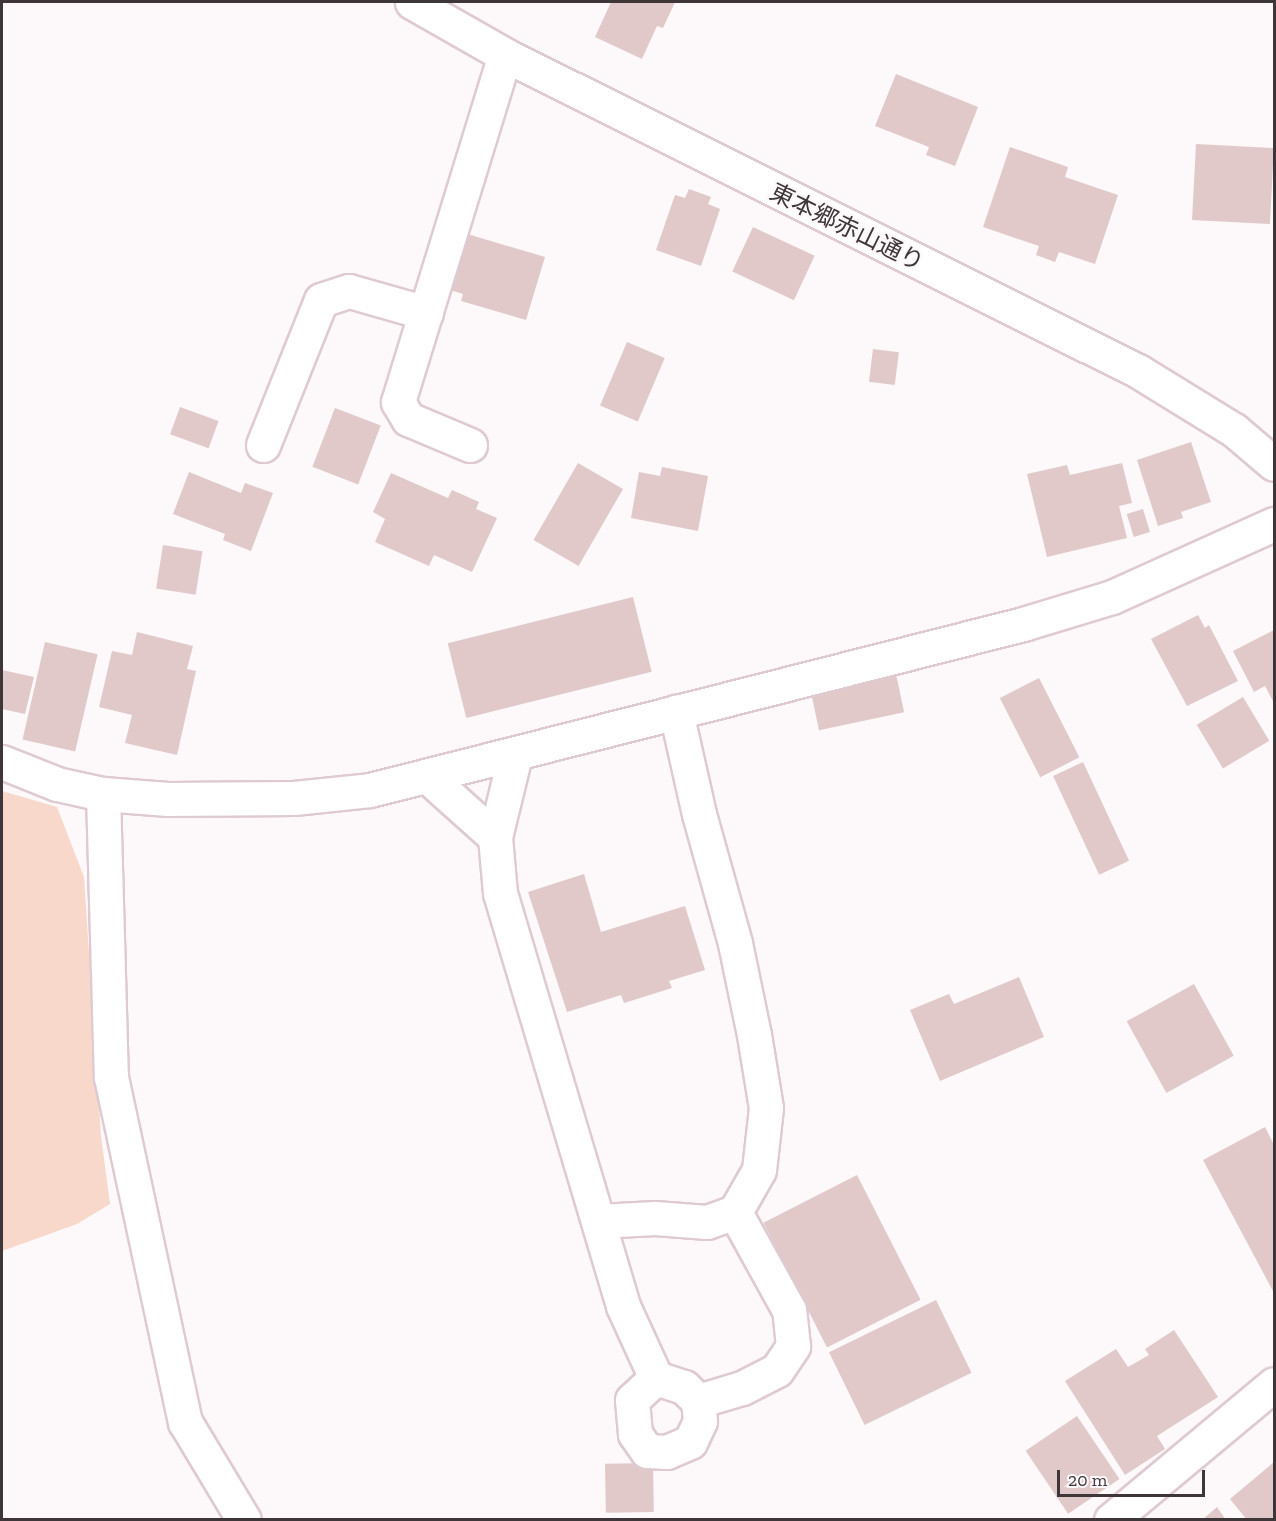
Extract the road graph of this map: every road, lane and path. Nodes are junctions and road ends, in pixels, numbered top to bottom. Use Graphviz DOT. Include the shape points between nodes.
graph roads {
  1 [pos="412,2"];
  2 [pos="505,55"];
  3 [pos="426,313"];
  4 [pos="263,445"];
  5 [pos="470,445"];
  6 [pos="1275,464"];
  7 [pos="1275,524"];
  8 [pos="676,712"];
  9 [pos="515,755"];
  10 [pos="2,762"];
  11 [pos="427,776"];
  12 [pos="103,794"];
  13 [pos="495,837"];
  14 [pos="735,1212"];
  15 [pos="598,1221"];
  16 [pos="656,1378"];
  17 [pos="1275,1384"];
  18 [pos="698,1401"];
  19 [pos="244,1520"];
  20 [pos="1111,1520"];
  1 -- 2 [label="street, 東本郷赤山通り"];
  2 -- 3 [label="street"];
  2 -- 6 [label="street, 東本郷赤山通り" via="1138,370 1234,430"];
  3 -- 4 [label="street" via="350,291 321,300"];
  3 -- 5 [label="street" via="398,402 408,419"];
  7 -- 8 [label="street" via="1112,597 1023,624"];
  8 -- 9 [label="street"];
  8 -- 14 [label="street" via="735,943 766,1108 759,1170"];
  9 -- 11 [label="street"];
  9 -- 13 [label="street"];
  10 -- 12 [label="street" via="57,784"];
  11 -- 12 [label="street" via="370,790 294,798 168,799"];
  11 -- 13 [label="street"];
  12 -- 19 [label="street" via="111,1077 185,1422"];
  13 -- 15 [label="street" via="500,892"];
  14 -- 15 [label="street" via="707,1222 655,1218"];
  14 -- 18 [label="street" via="789,1310 793,1346 777,1370 742,1388"];
  15 -- 16 [label="street" via="623,1306"];
  16 -- 18 [label="street" via="684,1386"];
  16 -- 18 [label="street" via="632,1400 635,1434 647,1451 668,1452 690,1442 700,1421"];
  17 -- 20 [label="street"];
}
